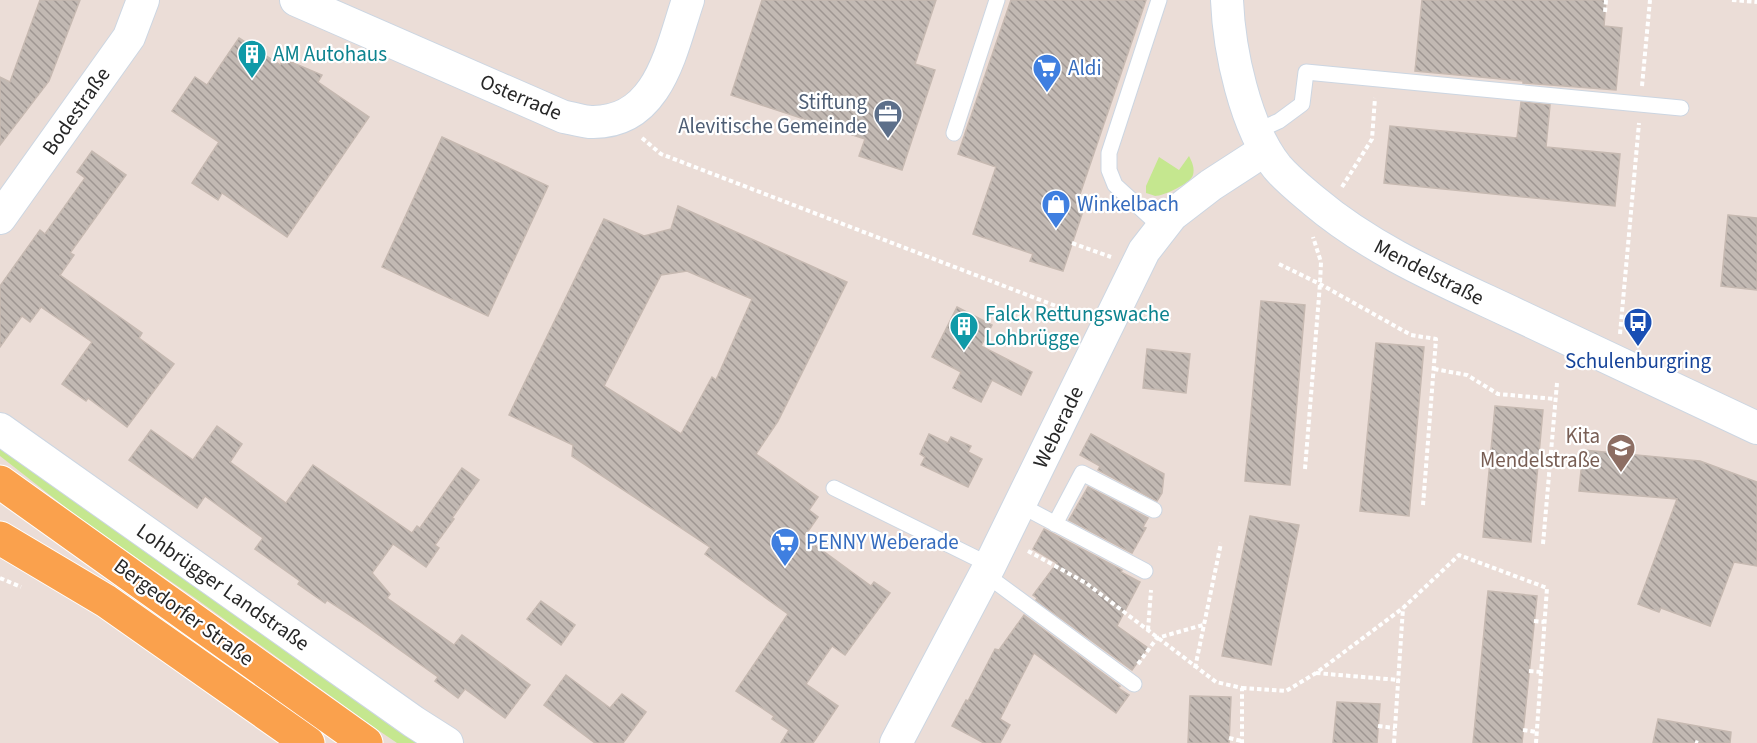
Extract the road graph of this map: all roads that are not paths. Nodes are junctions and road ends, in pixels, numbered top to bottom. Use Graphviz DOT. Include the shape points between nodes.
graph roads {
  1 [pos="143,0"];
  2 [pos="296,0"];
  3 [pos="688,0"];
  4 [pos="997,0"];
  5 [pos="1159,0"];
  6 [pos="1227,0"];
  7 [pos="1681,108"];
  8 [pos="954,133"];
  9 [pos="1261,141"];
  10 [pos="0,218"];
  11 [pos="1162,228"];
  12 [pos="1757,428"];
  13 [pos="0,429"];
  14 [pos="0,482"];
  15 [pos="834,488"];
  16 [pos="1020,505"];
  17 [pos="1154,510"];
  18 [pos="1055,524"];
  19 [pos="0,538"];
  20 [pos="993,559"];
  21 [pos="1145,571"];
  22 [pos="1131,682"];
  23 [pos="308,743"];
  24 [pos="366,743"];
  25 [pos="447,743"];
  26 [pos="896,743"];
  1 -- 10 [label="street, Bodestraße" via="129,37"];
  2 -- 3 [label="street, Osterrade" via="564,117 591,122 619,118 640,106 655,88"];
  4 -- 8 [label="lane"];
  5 -- 11 [label="lane" via="1109,153 1109,170 1115,185"];
  6 -- 9 [label="street, Mendelstraße" via="1228,26 1241,90"];
  7 -- 9 [label="lane" via="1306,72 1302,104"];
  9 -- 11 [label="street, Weberade" via="1172,215"];
  9 -- 12 [label="street, Mendelstraße" via="1292,183 1366,240 1441,280"];
  11 -- 16 [label="street, Weberade" via="1144,251"];
  13 -- 25 [label="street, Lohbrügger Landstraße"];
  14 -- 24 [label="main road, Bergedorfer Straße"];
  15 -- 20 [label="lane"];
  16 -- 18 [label="lane"];
  16 -- 20 [label="street, Weberade"];
  17 -- 18 [label="lane" via="1082,473"];
  18 -- 21 [label="lane"];
  19 -- 23 [label="main road, Bergedorfer Straße" via="106,601"];
  20 -- 22 [label="lane"];
  20 -- 26 [label="street, Weberade"];
}
